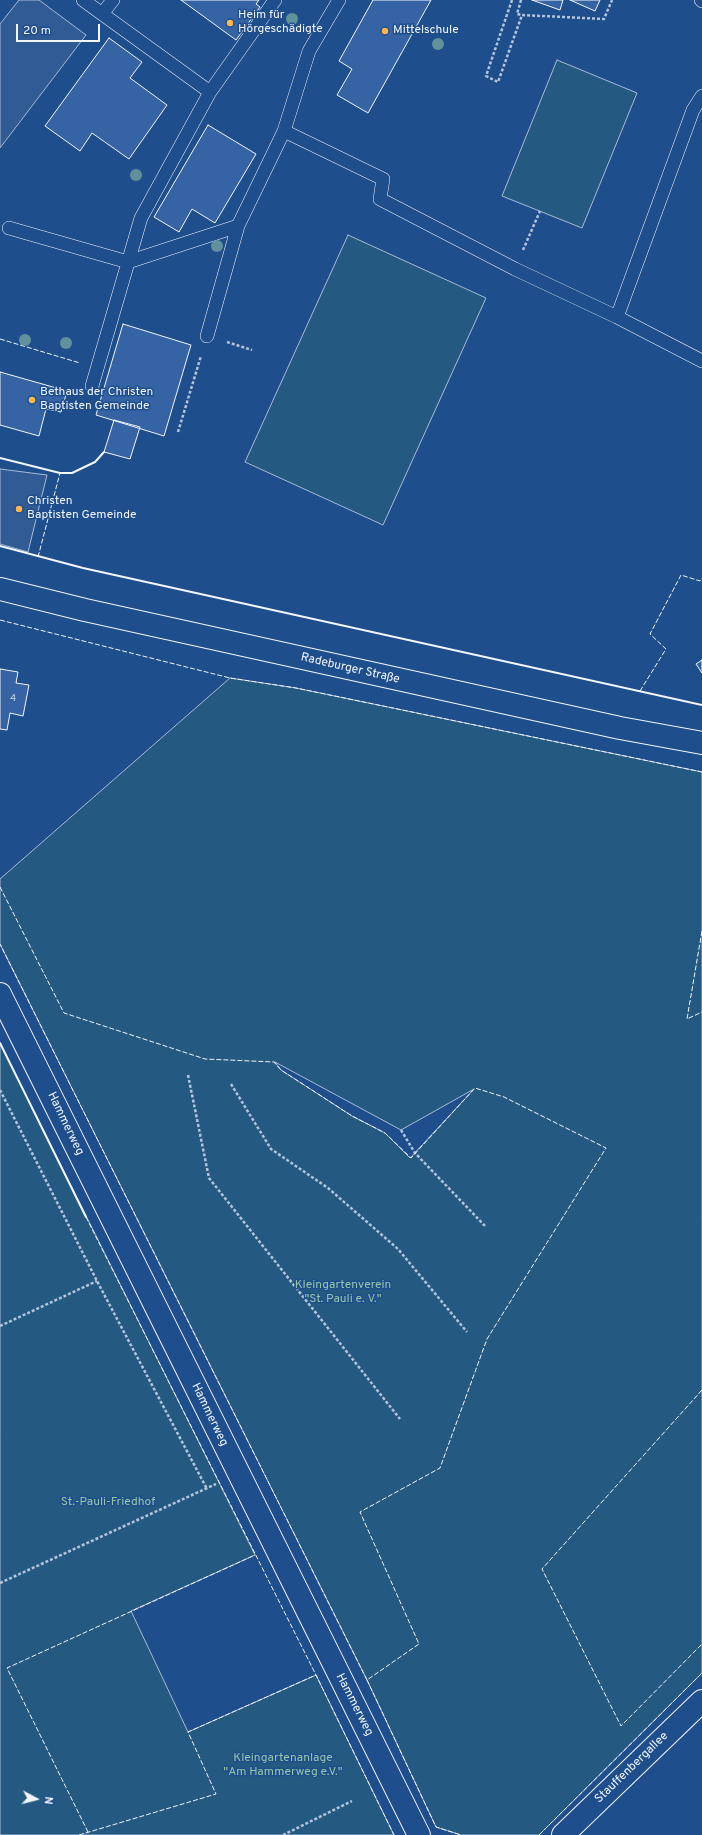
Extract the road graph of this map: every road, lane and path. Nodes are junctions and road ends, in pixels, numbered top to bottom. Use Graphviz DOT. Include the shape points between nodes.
graph roads {
  1 [pos="83,0"];
  2 [pos="113,0"];
  3 [pos="275,0"];
  4 [pos="339,0"];
  5 [pos="512,0"];
  6 [pos="521,0"];
  7 [pos="612,0"];
  8 [pos="102,14"];
  9 [pos="522,16"];
  10 [pos="210,92"];
  11 [pos="702,96"];
  12 [pos="284,130"];
  13 [pos="540,211"];
  14 [pos="238,226"];
  15 [pos="9,228"];
  16 [pos="128,262"];
  17 [pos="514,269"];
  18 [pos="617,317"];
  19 [pos="207,336"];
  20 [pos="252,350"];
  21 [pos="702,361"];
  22 [pos="92,386"];
  23 [pos="178,432"];
  24 [pos="0,589"];
  25 [pos="702,743"];
  26 [pos="0,994"];
  27 [pos="188,1075"];
  28 [pos="231,1084"];
  29 [pos="0,1090"];
  30 [pos="2,1097"];
  31 [pos="401,1130"];
  32 [pos="486,1227"];
  33 [pos="98,1281"];
  34 [pos="0,1326"];
  35 [pos="467,1332"];
  36 [pos="400,1419"];
  37 [pos="0,1582"];
  38 [pos="702,1701"];
  39 [pos="352,1801"];
  40 [pos="283,1835"];
  41 [pos="420,1835"];
  42 [pos="563,1835"];
  1 -- 8 [label="lane"];
  2 -- 8 [label="lane"];
  3 -- 10 [label="lane"];
  4 -- 12 [label="lane" via="310,51"];
  5 -- 9 [label="path" via="486,76 498,82"];
  6 -- 9 [label="path" via="517,14"];
  7 -- 9 [label="path" via="604,19"];
  8 -- 10 [label="lane"];
  10 -- 16 [label="lane" via="141,218"];
  11 -- 18 [label="lane" via="693,110"];
  12 -- 14 [label="lane"];
  12 -- 17 [label="lane" via="383,179 380,199"];
  13 -- 17 [label="path"];
  14 -- 16 [label="lane"];
  14 -- 19 [label="lane"];
  15 -- 16 [label="lane"];
  16 -- 22 [label="lane"];
  17 -- 18 [label="lane"];
  18 -- 21 [label="lane"];
  19 -- 20 [label="path"];
  19 -- 23 [label="path"];
  24 -- 25 [label="street, Radeburger Straße" via="597,723"];
  26 -- 41 [label="street, Hammerweg"];
  27 -- 36 [label="path" via="209,1178"];
  28 -- 35 [label="path" via="271,1150 328,1188 398,1250"];
  29 -- 30 [label="path"];
  30 -- 33 [label="path"];
  31 -- 32 [label="path" via="415,1153"];
  33 -- 34 [label="path"];
  33 -- 37 [label="path" via="208,1489"];
  38 -- 42 [label="street, Stauffenbergallee"];
  39 -- 40 [label="path"];
}
